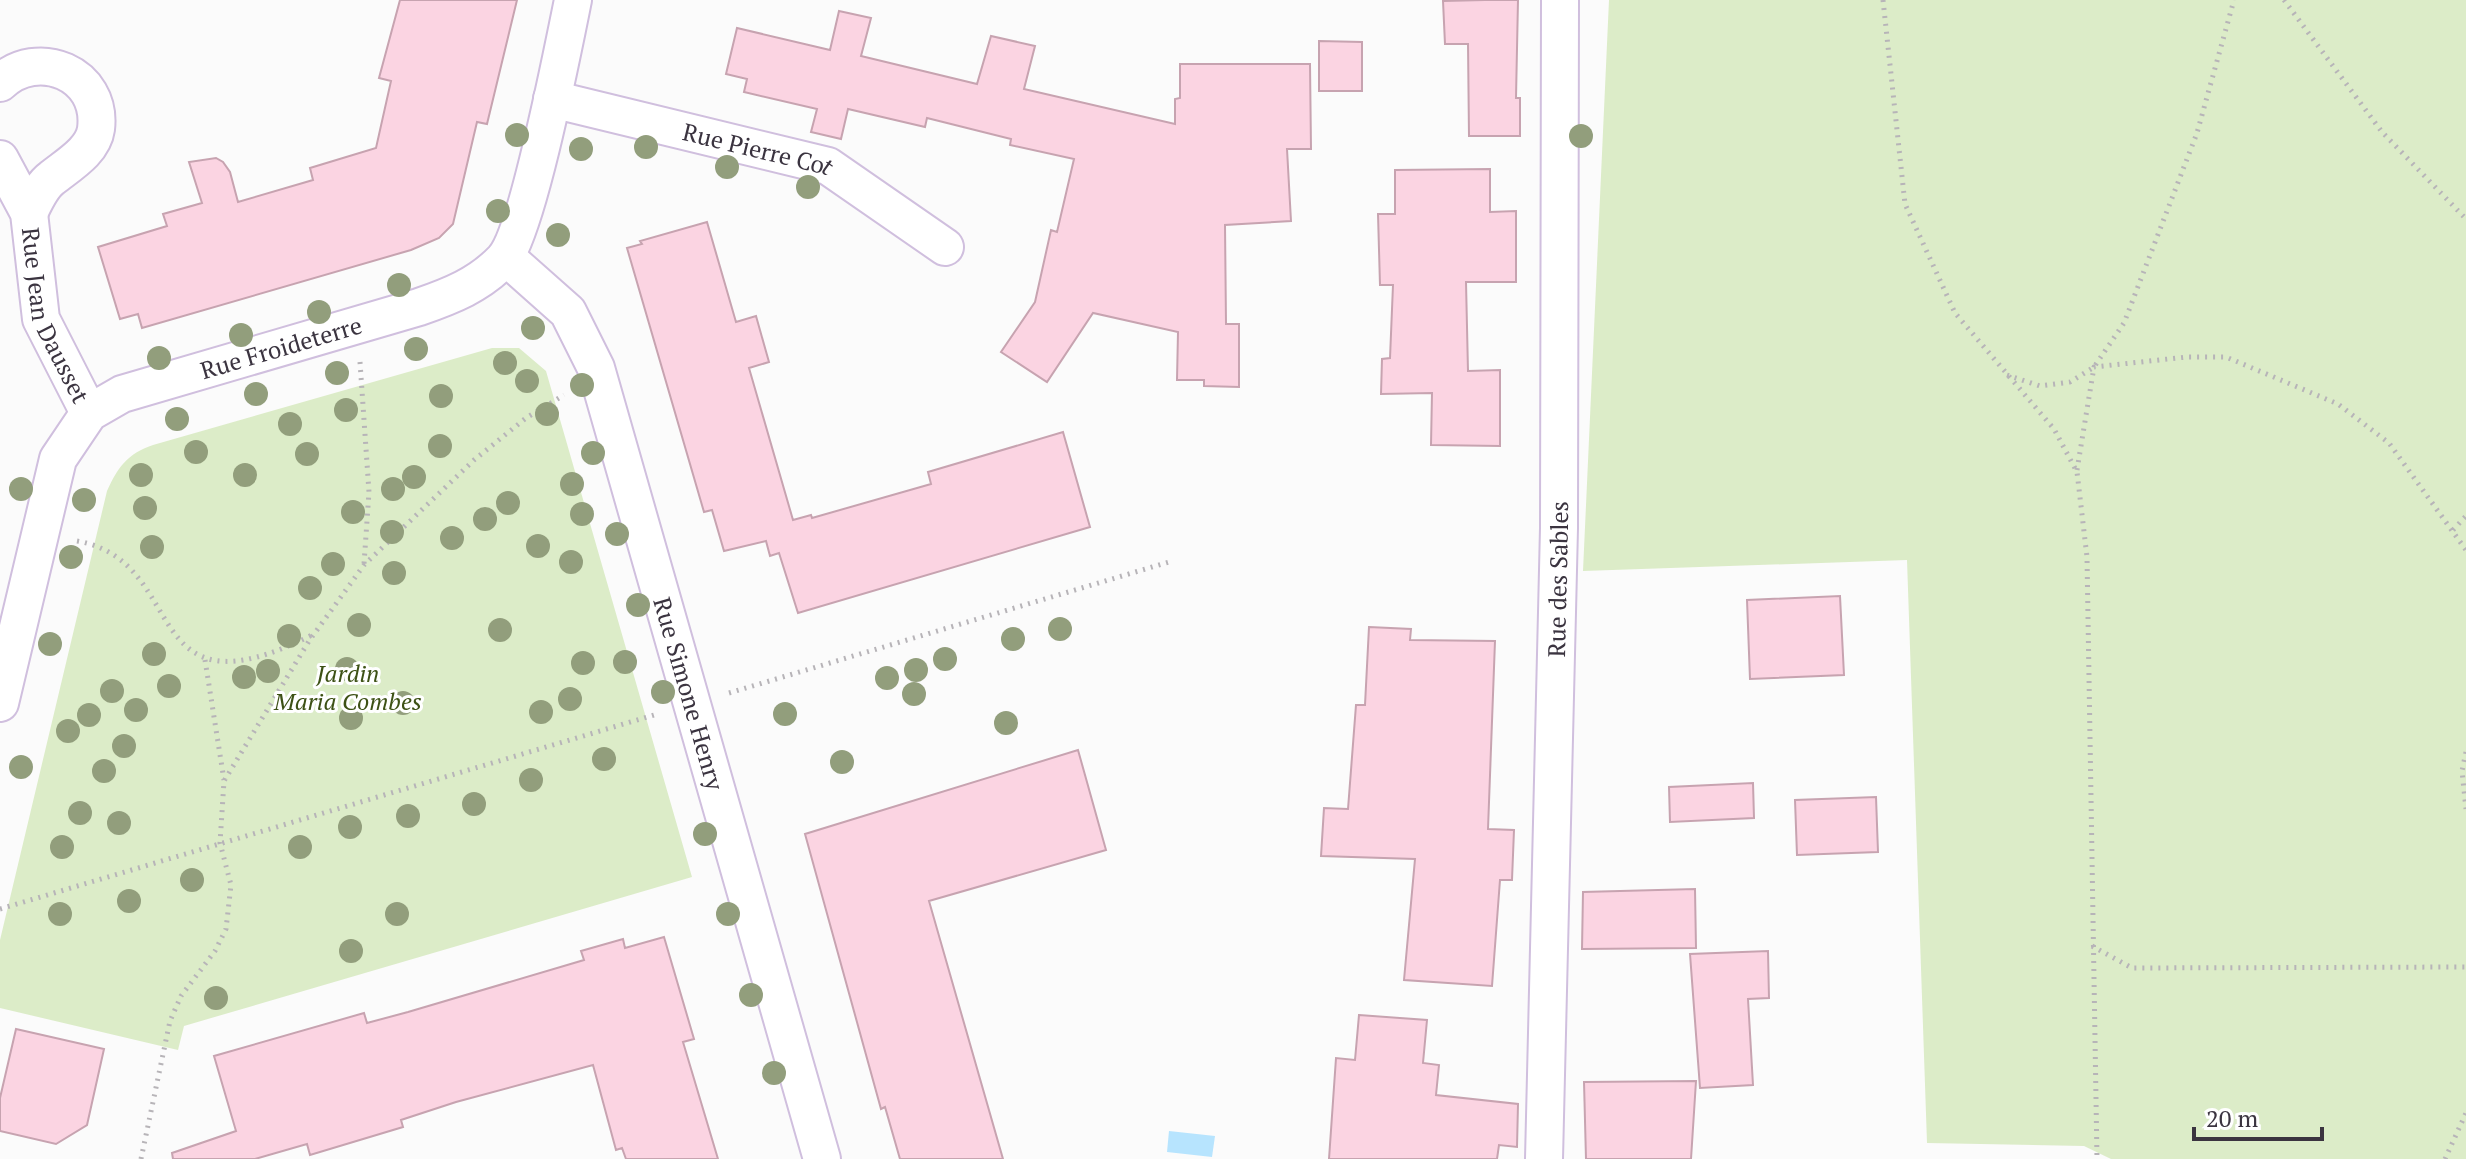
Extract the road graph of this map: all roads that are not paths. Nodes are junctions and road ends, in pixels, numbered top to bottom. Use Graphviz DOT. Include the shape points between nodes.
graph roads {
  1 [pos="573,0"];
  2 [pos="1560,0"];
  3 [pos="0,83"];
  4 [pos="552,99"];
  5 [pos="0,159"];
  6 [pos="29,213"];
  7 [pos="945,247"];
  8 [pos="506,257"];
  9 [pos="89,413"];
  10 [pos="0,703"];
  11 [pos="822,1159"];
  12 [pos="1544,1159"];
  1 -- 4 [label="street"];
  2 -- 12 [label="street, Rue des Sables" via="1558,543"];
  3 -- 6 [label="street, Rue Jean Dausset" via="18,69 55,67 73,74 89,91 96,109 96,131 84,150 51,178"];
  4 -- 7 [label="street, Rue Pierre Cot" via="828,166"];
  4 -- 8 [label="street"];
  5 -- 6 [label="street, Rue Jean Dausset"];
  6 -- 9 [label="street, Rue Jean Dausset" via="41,319"];
  8 -- 9 [label="street, Rue Froideterre" via="464,291 122,394"];
  8 -- 11 [label="street, Rue Simone Henry" via="568,312 596,368"];
  9 -- 10 [label="street, Rue Froideterre" via="58,459"];
}
